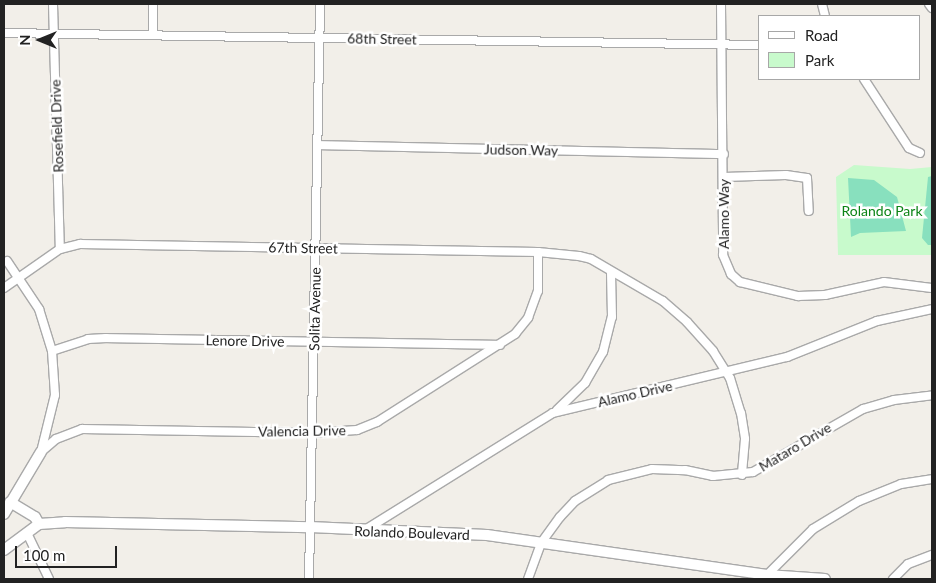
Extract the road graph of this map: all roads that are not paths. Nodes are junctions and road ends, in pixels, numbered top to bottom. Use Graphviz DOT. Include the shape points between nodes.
graph roads {
  1 [pos="54,4"];
  2 [pos="153,4"];
  3 [pos="320,4"];
  4 [pos="721,4"];
  5 [pos="929,4"];
  6 [pos="932,8"];
  7 [pos="4,33"];
  8 [pos="54,34"];
  9 [pos="153,35"];
  10 [pos="320,38"];
  11 [pos="722,44"];
  12 [pos="758,45"];
  13 [pos="865,80"];
  14 [pos="319,145"];
  15 [pos="920,153"];
  16 [pos="724,154"];
  17 [pos="724,177"];
  18 [pos="809,211"];
  19 [pos="316,248"];
  20 [pos="60,249"];
  21 [pos="538,252"];
  22 [pos="7,261"];
  23 [pos="611,273"];
  24 [pos="19,277"];
  25 [pos="4,288"];
  26 [pos="932,288"];
  27 [pos="932,309"];
  28 [pos="314,342"];
  29 [pos="500,345"];
  30 [pos="52,351"];
  31 [pos="726,372"];
  32 [pos="932,395"];
  33 [pos="553,413"];
  34 [pos="312,433"];
  35 [pos="41,452"];
  36 [pos="742,474"];
  37 [pos="932,479"];
  38 [pos="10,502"];
  39 [pos="4,514"];
  40 [pos="39,524"];
  41 [pos="310,527"];
  42 [pos="362,532"];
  43 [pos="27,533"];
  44 [pos="541,543"];
  45 [pos="4,550"];
  46 [pos="932,555"];
  47 [pos="765,577"];
  48 [pos="49,579"];
  49 [pos="309,579"];
  50 [pos="528,579"];
  51 [pos="825,579"];
  52 [pos="893,579"];
  1 -- 8 [label="street, Rosefield Drive"];
  2 -- 9 [label="street"];
  3 -- 10 [label="street, Solita Avenue"];
  4 -- 11 [label="street, Alamo Way"];
  5 -- 6 [label="street"];
  7 -- 8 [label="street, 68th Street"];
  8 -- 9 [label="street, 68th Street"];
  8 -- 20 [label="street, Rosefield Drive"];
  9 -- 10 [label="street, 68th Street"];
  10 -- 11 [label="street, 68th Street"];
  10 -- 14 [label="street, Solita Avenue"];
  11 -- 12 [label="street, 68th Street"];
  11 -- 16 [label="street, Alamo Way"];
  13 -- 15 [label="street" via="909,148"];
  14 -- 16 [label="street, Judson Way"];
  14 -- 19 [label="street, Solita Avenue"];
  16 -- 17 [label="street, Alamo Way"];
  17 -- 18 [label="street" via="786,175 807,178"];
  17 -- 26 [label="street, Alamo Way" via="723,255 731,274 740,282 798,296 824,296 884,282"];
  19 -- 20 [label="street, 67th Street" via="80,244"];
  19 -- 21 [label="street, 67th Street"];
  19 -- 28 [label="street, Solita Avenue"];
  20 -- 24 [label="street, 67th Street"];
  21 -- 23 [label="street, 67th Street" via="591,259"];
  21 -- 29 [label="street, Valencia Drive" via="538,291 528,318"];
  22 -- 24 [label="street"];
  23 -- 31 [label="street, 67th Street" via="650,293 674,310 704,340"];
  23 -- 33 [label="street" via="612,317 603,352 585,383"];
  24 -- 25 [label="street, 67th Street"];
  24 -- 30 [label="street" via="39,309"];
  27 -- 31 [label="street, Alamo Drive" via="894,316 787,357"];
  28 -- 29 [label="street, Lenore Drive"];
  28 -- 30 [label="street, Lenore Drive" via="106,338 88,339"];
  28 -- 34 [label="street, Solita Avenue"];
  29 -- 34 [label="street, Valencia Drive" via="377,422 357,430"];
  30 -- 35 [label="street" via="55,395"];
  31 -- 33 [label="street, Alamo Drive"];
  31 -- 36 [label="street, 67th Street" via="742,420"];
  32 -- 36 [label="street, Mataro Drive" via="894,400 863,410 753,472"];
  33 -- 42 [label="street, Alamo Drive"];
  34 -- 35 [label="street, Valencia Drive" via="82,428 56,440"];
  34 -- 41 [label="street, Solita Avenue"];
  35 -- 38 [label="street"];
  36 -- 44 [label="street, Mataro Drive" via="714,476 663,468 619,476 575,501"];
  37 -- 47 [label="street" via="901,484 859,501 813,528"];
  38 -- 39 [label="street"];
  38 -- 40 [label="street" via="35,517"];
  40 -- 41 [label="street, Rolando Boulevard"];
  40 -- 43 [label="street"];
  41 -- 42 [label="street, Rolando Boulevard"];
  41 -- 49 [label="street, Solita Avenue"];
  42 -- 44 [label="street, Rolando Boulevard" via="487,535"];
  43 -- 45 [label="street"];
  43 -- 48 [label="street"];
  44 -- 47 [label="street, Rolando Boulevard"];
  44 -- 50 [label="street, Mataro Drive"];
  46 -- 52 [label="street" via="908,564"];
  47 -- 51 [label="street, Rolando Boulevard"];
}
